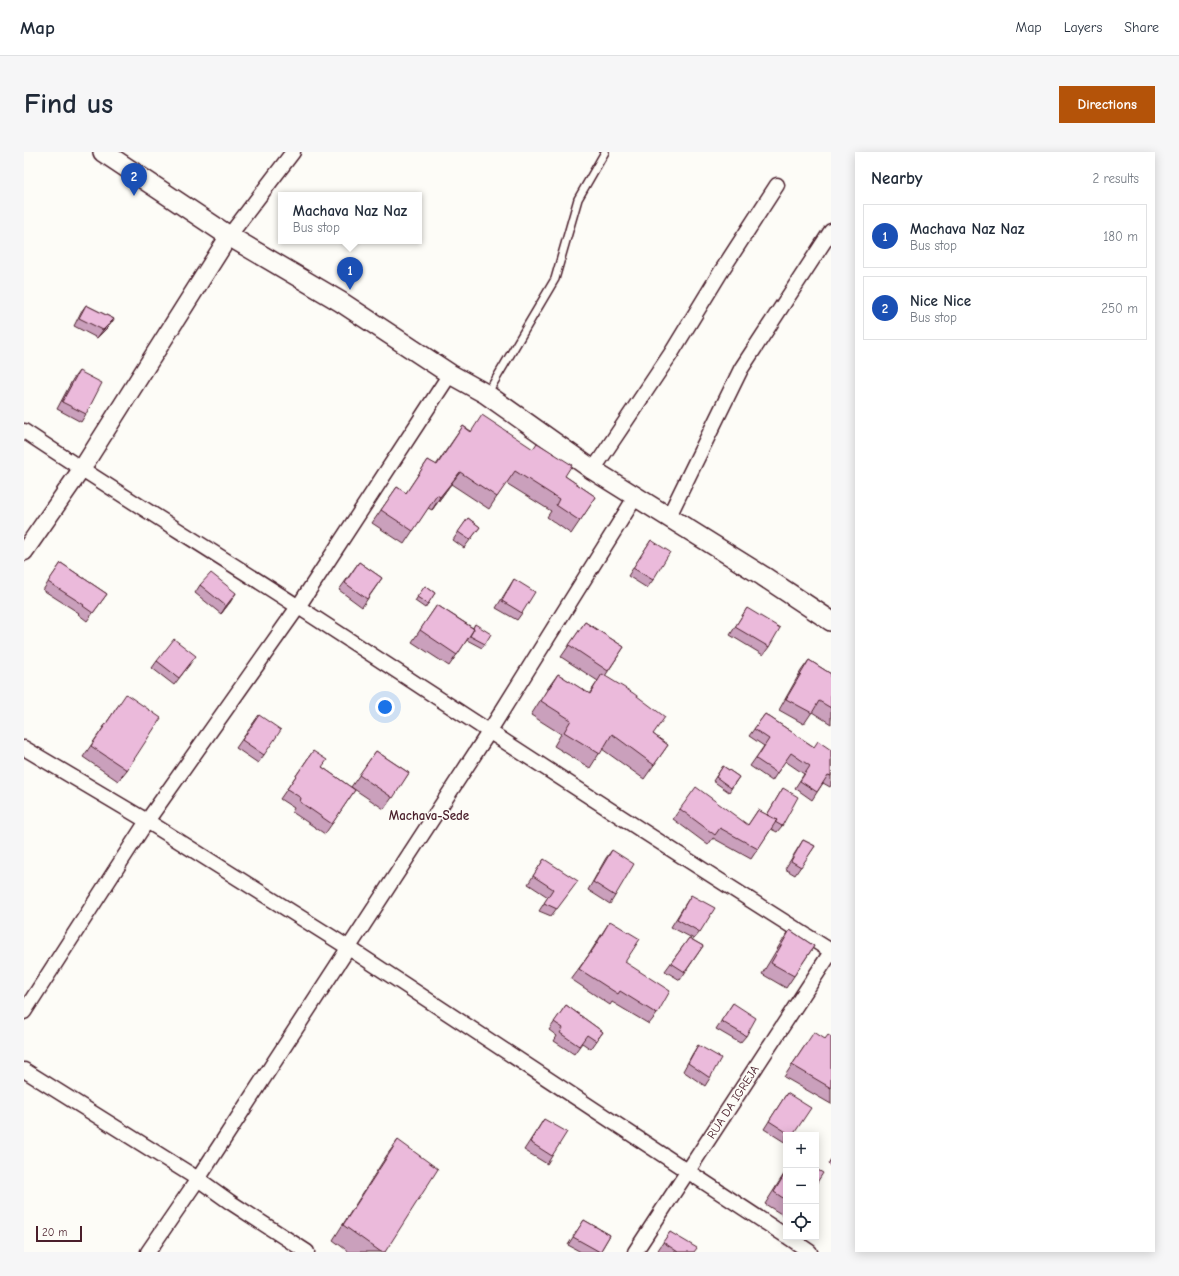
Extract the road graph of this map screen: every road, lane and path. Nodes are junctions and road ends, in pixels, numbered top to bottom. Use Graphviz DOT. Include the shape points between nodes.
graph roads {
  1 [pos="103,152"];
  2 [pos="293,152"];
  3 [pos="604,152"];
  4 [pos="777,185"];
  5 [pos="831,231"];
  6 [pos="229,236"];
  7 [pos="450,374"];
  8 [pos="486,394"];
  9 [pos="24,431"];
  10 [pos="81,470"];
  11 [pos="592,470"];
  12 [pos="636,496"];
  13 [pos="669,516"];
  14 [pos="24,552"];
  15 [pos="298,607"];
  16 [pos="831,621"];
  17 [pos="489,732"];
  18 [pos="24,748"];
  19 [pos="147,821"];
  20 [pos="348,948"];
  21 [pos="831,951"];
  22 [pos="24,1012"];
  23 [pos="24,1070"];
  24 [pos="688,1172"];
  25 [pos="198,1179"];
  26 [pos="783,1233"];
  27 [pos="793,1240"];
  28 [pos="148,1252"];
  29 [pos="307,1252"];
  30 [pos="635,1252"];
  31 [pos="810,1252"];
  1 -- 6 [label="main road"];
  2 -- 6 [label="street"];
  3 -- 8 [label="lane" via="578,199 555,279"];
  4 -- 11 [label="street" via="672,352"];
  5 -- 13 [label="street" via="741,369"];
  6 -- 7 [label="main road" via="341,302"];
  6 -- 10 [label="street"];
  7 -- 8 [label="main road"];
  7 -- 15 [label="street"];
  8 -- 11 [label="main road"];
  9 -- 10 [label="street"];
  10 -- 14 [label="street"];
  10 -- 15 [label="street"];
  11 -- 12 [label="main road"];
  12 -- 13 [label="main road"];
  12 -- 17 [label="street"];
  13 -- 16 [label="main road"];
  15 -- 17 [label="street"];
  15 -- 19 [label="street"];
  17 -- 20 [label="street"];
  17 -- 21 [label="street"];
  18 -- 19 [label="street"];
  19 -- 20 [label="street"];
  19 -- 22 [label="street"];
  20 -- 24 [label="street"];
  20 -- 25 [label="street"];
  21 -- 24 [label="street, RUA DA IGREJA"];
  23 -- 25 [label="street"];
  24 -- 26 [label="street"];
  24 -- 30 [label="street, RUA DA IGREJA"];
  25 -- 28 [label="street"];
  25 -- 29 [label="street"];
  27 -- 31 [label="street"];
}
